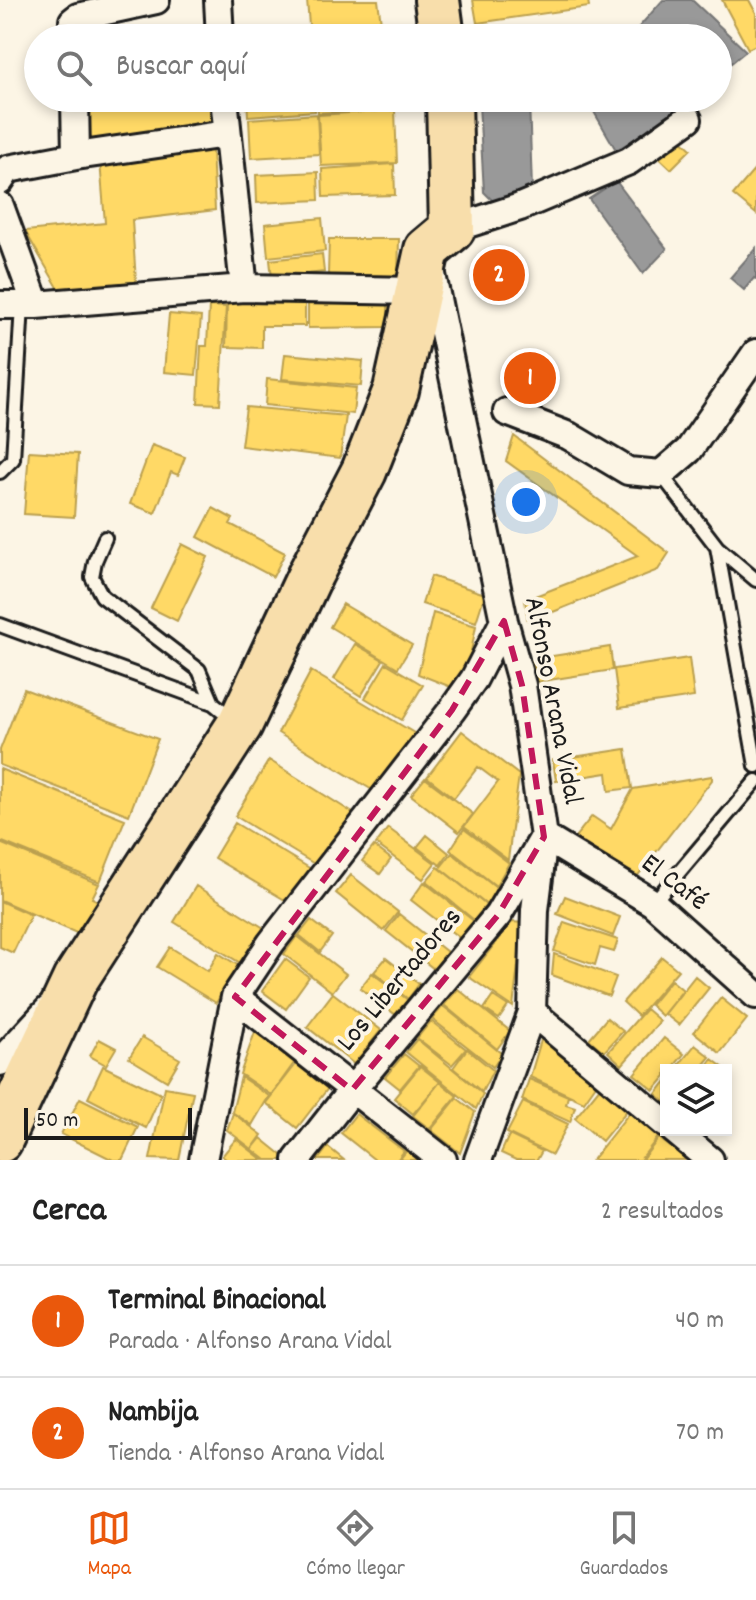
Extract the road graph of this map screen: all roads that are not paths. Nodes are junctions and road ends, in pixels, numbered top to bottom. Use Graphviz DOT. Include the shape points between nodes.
graph roads {
  1 [pos="156,0"];
  2 [pos="218,0"];
  3 [pos="437,0"];
  4 [pos="78,24"];
  5 [pos="219,24"];
  6 [pos="440,24"];
  7 [pos="75,112"];
  8 [pos="225,112"];
  9 [pos="448,112"];
  10 [pos="688,119"];
  11 [pos="226,134"];
  12 [pos="76,156"];
  13 [pos="0,181"];
  14 [pos="0,206"];
  15 [pos="433,257"];
  16 [pos="244,288"];
  17 [pos="19,305"];
  18 [pos="756,353"];
  19 [pos="507,412"];
  20 [pos="0,472"];
  21 [pos="661,474"];
  22 [pos="105,538"];
  23 [pos="717,547"];
  24 [pos="756,580"];
  25 [pos="504,621"];
  26 [pos="0,625"];
  27 [pos="227,714"];
  28 [pos="756,766"];
  29 [pos="756,781"];
  30 [pos="544,837"];
  31 [pos="653,903"];
  32 [pos="75,980"];
  33 [pos="756,995"];
  34 [pos="235,997"];
  35 [pos="532,1012"];
  36 [pos="0,1062"];
  37 [pos="352,1090"];
  38 [pos="660,1119"];
  39 [pos="681,1136"];
  40 [pos="0,1140"];
  41 [pos="203,1160"];
  42 [pos="297,1160"];
  43 [pos="443,1160"];
  44 [pos="478,1160"];
  45 [pos="710,1160"];
  1 -- 4 [label="street" via="86,14"];
  2 -- 5 [label="street"];
  3 -- 6 [label="highway"];
  7 -- 12 [label="street"];
  8 -- 11 [label="street"];
  9 -- 15 [label="highway"];
  10 -- 15 [label="street" via="629,161 520,207"];
  11 -- 12 [label="street"];
  11 -- 16 [label="street"];
  12 -- 13 [label="street" via="8,169"];
  14 -- 17 [label="street"];
  15 -- 16 [label="street"];
  15 -- 25 [label="street, Alfonso Arana Vidal"];
  15 -- 27 [label="highway" via="396,390 364,471"];
  16 -- 17 [label="street"];
  17 -- 20 [label="lane" via="13,459"];
  18 -- 21 [label="street" via="689,450"];
  19 -- 21 [label="street" via="569,436 628,471"];
  21 -- 23 [label="lane"];
  22 -- 27 [label="lane" via="92,577 102,596 199,670"];
  23 -- 24 [label="lane"];
  23 -- 28 [label="lane"];
  25 -- 30 [label="street, Alfonso Arana Vidal" via="522,685"];
  25 -- 34 [label="street" via="452,710"];
  26 -- 27 [label="lane"];
  27 -- 32 [label="highway"];
  29 -- 31 [label="lane"];
  30 -- 31 [label="street, El Café"];
  30 -- 35 [label="street, Alfonso Arana Vidal"];
  30 -- 37 [label="street, Los Libertadores" via="498,915"];
  31 -- 33 [label="street, El Café"];
  32 -- 36 [label="street"];
  32 -- 40 [label="highway"];
  34 -- 37 [label="street"];
  34 -- 41 [label="street"];
  35 -- 38 [label="street"];
  35 -- 44 [label="street, Alfonso Arana Vidal"];
  37 -- 42 [label="street, Los Libertadores"];
  37 -- 43 [label="street"];
  39 -- 45 [label="street"];
}
